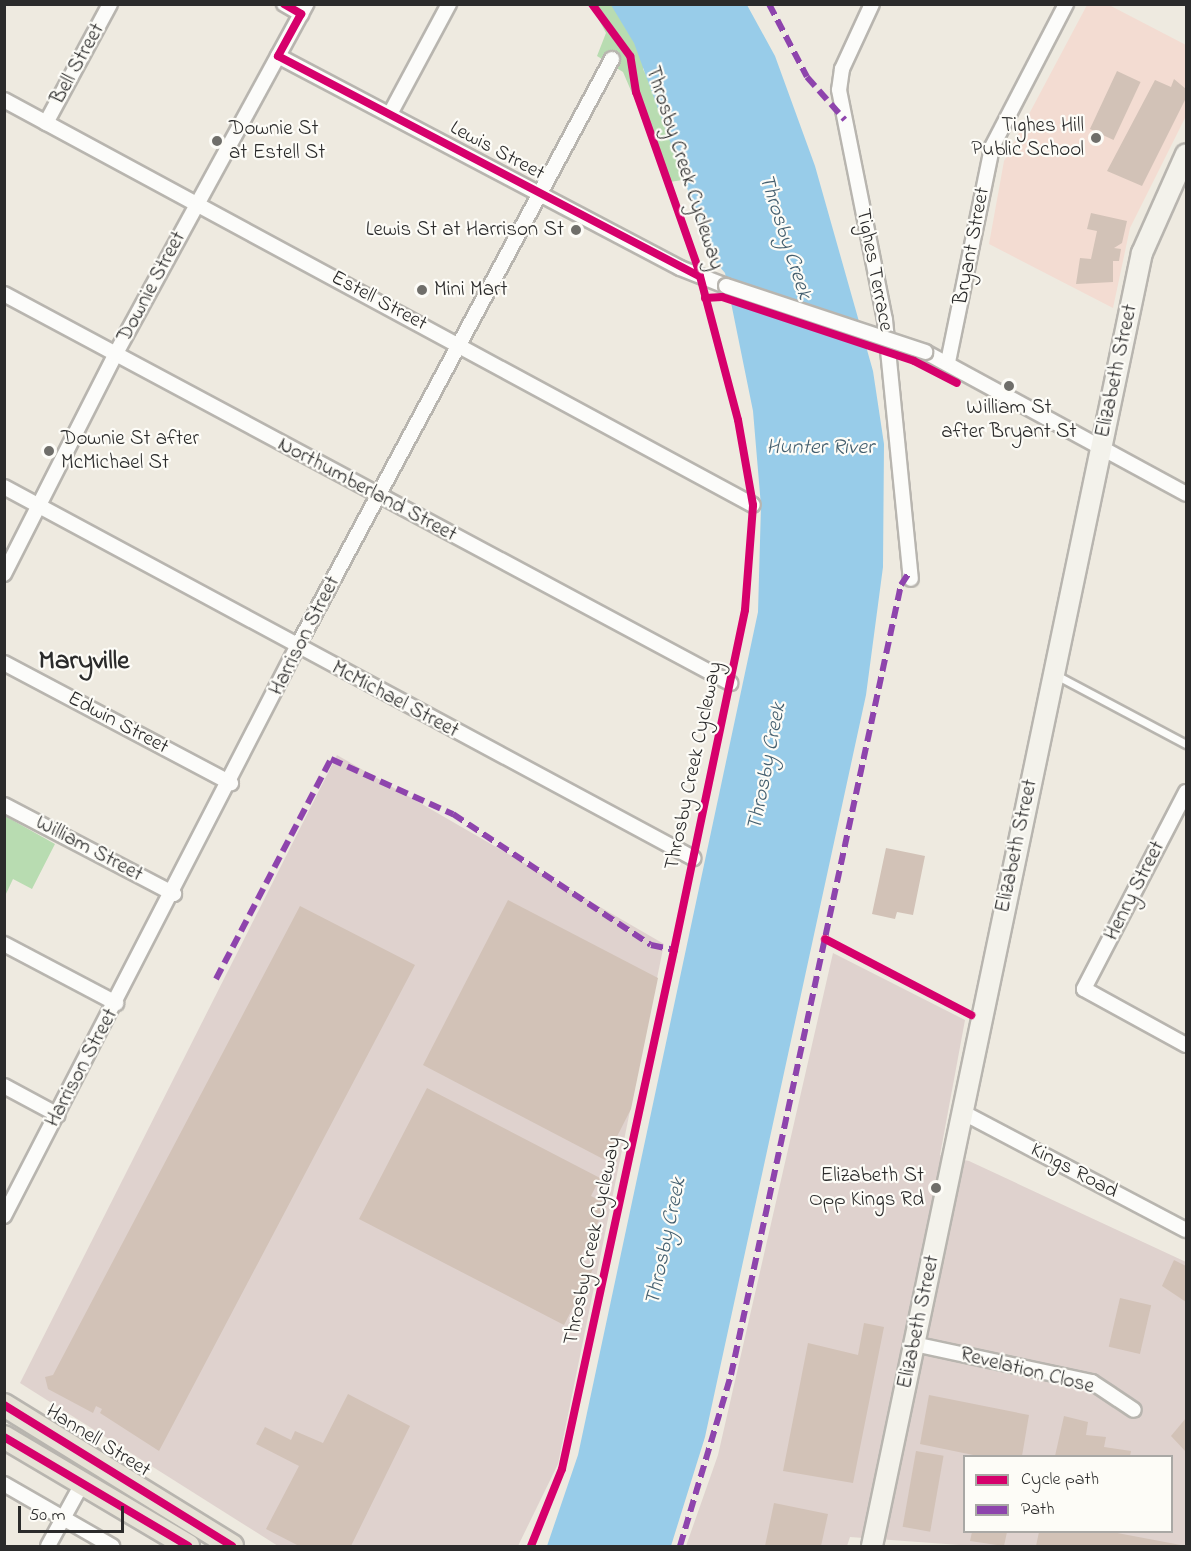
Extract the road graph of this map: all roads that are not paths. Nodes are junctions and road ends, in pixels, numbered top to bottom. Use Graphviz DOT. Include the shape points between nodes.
graph roads {
  1 [pos="110,4"];
  2 [pos="284,4"];
  3 [pos="449,4"];
  4 [pos="872,4"];
  5 [pos="1066,4"];
  6 [pos="303,9"];
  7 [pos="278,56"];
  8 [pos="612,59"];
  9 [pos="4,100"];
  10 [pos="390,114"];
  11 [pos="46,123"];
  12 [pos="1186,154"];
  13 [pos="539,194"];
  14 [pos="197,204"];
  15 [pos="4,294"];
  16 [pos="458,343"];
  17 [pos="115,355"];
  18 [pos="937,357"];
  19 [pos="1101,448"];
  20 [pos="4,487"];
  21 [pos="1186,494"];
  22 [pos="378,495"];
  23 [pos="37,505"];
  24 [pos="753,505"];
  25 [pos="4,574"];
  26 [pos="911,579"];
  27 [pos="297,647"];
  28 [pos="4,663"];
  29 [pos="1053,673"];
  30 [pos="730,683"];
  31 [pos="1186,744"];
  32 [pos="231,783"];
  33 [pos="1186,792"];
  34 [pos="4,805"];
  35 [pos="693,858"];
  36 [pos="174,894"];
  37 [pos="4,944"];
  38 [pos="116,1003"];
  39 [pos="1186,1045"];
  40 [pos="4,1086"];
  41 [pos="962,1112"];
  42 [pos="58,1115"];
  43 [pos="4,1216"];
  44 [pos="1186,1230"];
  45 [pos="914,1344"];
  46 [pos="4,1405"];
  47 [pos="1134,1410"];
  48 [pos="4,1437"];
  49 [pos="83,1482"];
  50 [pos="4,1484"];
  51 [pos="64,1516"];
  52 [pos="48,1546"];
  53 [pos="112,1546"];
  54 [pos="189,1546"];
  55 [pos="232,1546"];
  56 [pos="872,1546"];
  1 -- 11 [label="street, Bell Street"];
  2 -- 6 [label="street"];
  3 -- 10 [label="street"];
  4 -- 26 [label="street, Tighes Terrace" via="842,69 839,90 885,320"];
  5 -- 18 [label="street, Bryant Street" via="992,147"];
  6 -- 7 [label="street, Downie Street"];
  7 -- 10 [label="street, Lewis Street"];
  7 -- 14 [label="street, Downie Street"];
  8 -- 13 [label="street, Harrison Street"];
  9 -- 11 [label="street, Estell Street"];
  10 -- 13 [label="street, Lewis Street"];
  11 -- 14 [label="street, Estell Street"];
  12 -- 19 [label="main road, Elizabeth Street" via="1144,245"];
  13 -- 16 [label="street, Harrison Street"];
  13 -- 18 [label="street, Lewis Street, bridge" via="680,268"];
  14 -- 16 [label="street, Estell Street"];
  14 -- 17 [label="street, Downie Street"];
  15 -- 17 [label="street, Northumberland Street"];
  16 -- 22 [label="street, Harrison Street"];
  16 -- 24 [label="street, Estell Street"];
  17 -- 22 [label="street, Northumberland Street"];
  17 -- 23 [label="street, Downie Street"];
  18 -- 19 [label="street"];
  19 -- 21 [label="street"];
  19 -- 29 [label="main road, Elizabeth Street"];
  20 -- 23 [label="street, McMichael Street"];
  22 -- 27 [label="street, Harrison Street"];
  22 -- 30 [label="street, Northumberland Street"];
  23 -- 25 [label="street, Downie Street"];
  23 -- 27 [label="street, McMichael Street"];
  27 -- 32 [label="street, Harrison Street"];
  27 -- 35 [label="street, McMichael Street"];
  28 -- 32 [label="street, Edwin Street"];
  29 -- 31 [label="lane"];
  29 -- 41 [label="main road, Elizabeth Street"];
  32 -- 36 [label="street, Harrison Street"];
  33 -- 39 [label="street, Henry Street" via="1084,989"];
  34 -- 36 [label="street, William Street"];
  36 -- 38 [label="street, Harrison Street"];
  37 -- 38 [label="street"];
  38 -- 42 [label="street, Harrison Street"];
  40 -- 42 [label="street"];
  41 -- 44 [label="street, Kings Road"];
  41 -- 45 [label="main road, Elizabeth Street"];
  42 -- 43 [label="street, Harrison Street"];
  45 -- 47 [label="street, Revelation Close" via="1092,1382"];
  45 -- 56 [label="main road, Elizabeth Street"];
  46 -- 55 [label="highway, Hannell Street"];
  48 -- 49 [label="highway, Hannell Street"];
  49 -- 51 [label="street"];
  49 -- 54 [label="highway, Hannell Street"];
  50 -- 51 [label="street"];
  51 -- 52 [label="street"];
  51 -- 53 [label="street"];
}
